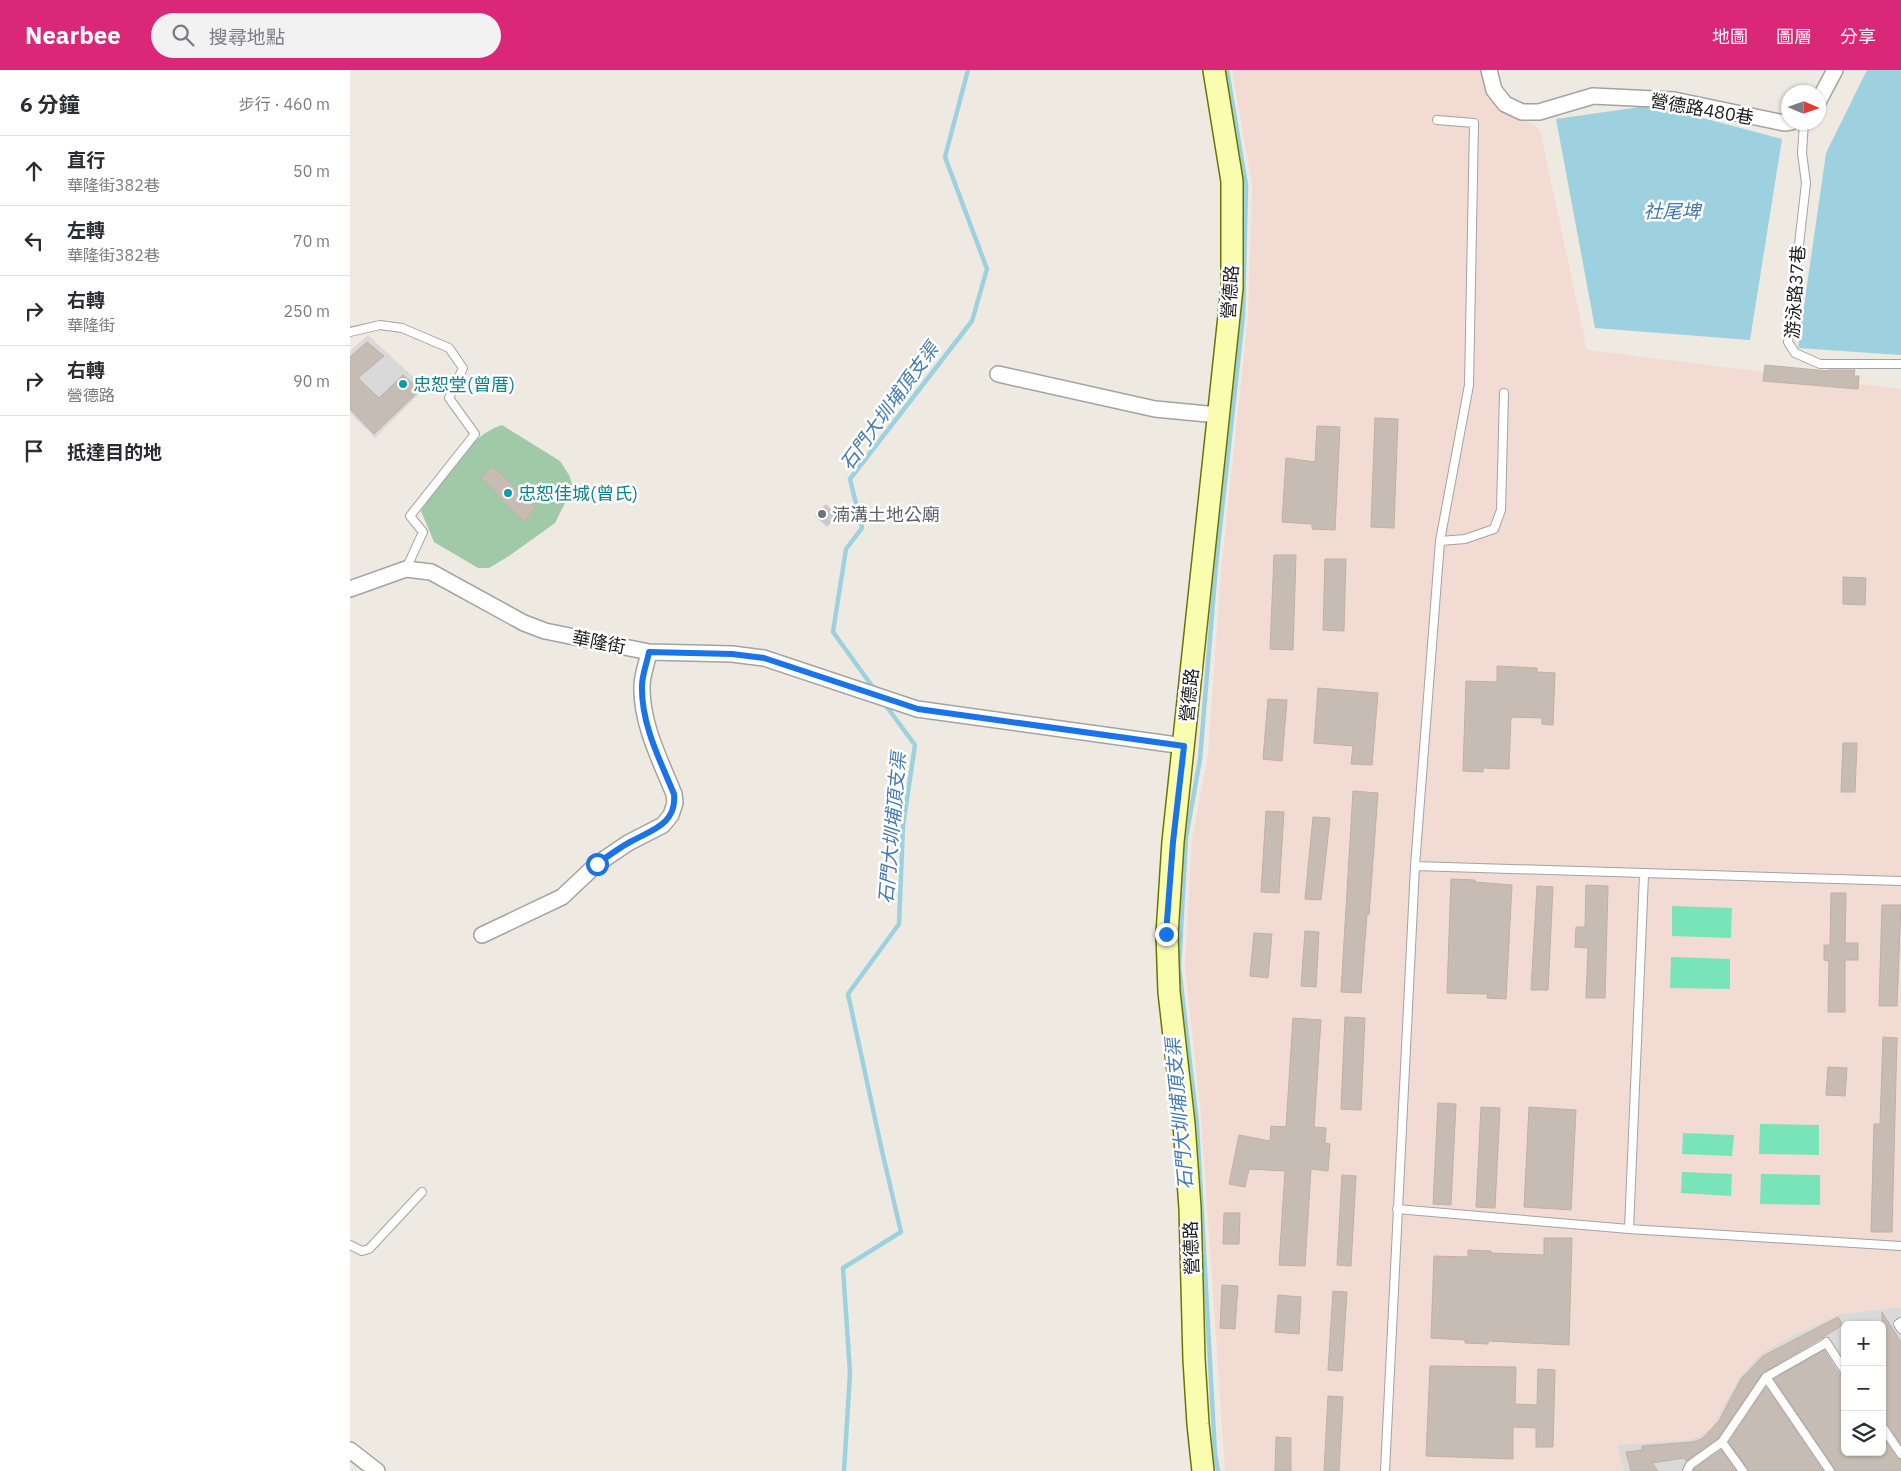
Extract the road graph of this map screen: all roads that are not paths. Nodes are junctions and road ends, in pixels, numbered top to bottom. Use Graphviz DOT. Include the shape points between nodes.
graph roads {
  1 [pos="1214,70"];
  2 [pos="1489,70"];
  3 [pos="1835,70"];
  4 [pos="1826,87"];
  5 [pos="1437,120"];
  6 [pos="1781,122"];
  7 [pos="1803,130"];
  8 [pos="350,332"];
  9 [pos="1901,364"];
  10 [pos="998,374"];
  11 [pos="1504,393"];
  12 [pos="1218,415"];
  13 [pos="1440,541"];
  14 [pos="406,569"];
  15 [pos="350,589"];
  16 [pos="649,652"];
  17 [pos="1184,746"];
  18 [pos="1415,866"];
  19 [pos="1644,875"];
  20 [pos="1901,881"];
  21 [pos="482,934"];
  22 [pos="422,1192"];
  23 [pos="1397,1209"];
  24 [pos="1629,1230"];
  25 [pos="350,1245"];
  26 [pos="1901,1246"];
  27 [pos="1842,1366"];
  28 [pos="1766,1377"];
  29 [pos="1886,1432"];
  30 [pos="1722,1442"];
  31 [pos="350,1450"];
  32 [pos="1901,1454"];
  33 [pos="377,1471"];
  34 [pos="1203,1471"];
  35 [pos="1385,1471"];
  36 [pos="1687,1471"];
  37 [pos="1743,1471"];
  38 [pos="1830,1471"];
  1 -- 12 [label="street, 營德路" via="1232,181 1233,214 1232,288"];
  2 -- 6 [label="street, 營德路480巷" via="1494,90 1505,104 1522,112 1539,112 1593,96 1674,100"];
  3 -- 4 [label="street"];
  5 -- 13 [label="lane" via="1474,123 1469,385"];
  7 -- 9 [label="lane, 游泳路37巷" via="1802,153 1806,183 1788,342 1795,353 1820,364"];
  8 -- 14 [label="lane" via="380,325 402,328 449,348 463,368 449,398 475,434 410,516 423,532"];
  10 -- 12 [label="street" via="1155,409"];
  11 -- 13 [label="lane" via="1501,510 1494,528 1465,540"];
  12 -- 17 [label="street, 營德路"];
  13 -- 18 [label="lane"];
  14 -- 15 [label="street, 華隆街"];
  14 -- 16 [label="street, 華隆街" via="431,572 524,623 545,631"];
  16 -- 17 [label="street, 華隆街" via="764,658 918,709"];
  16 -- 21 [label="street" via="642,684 642,705 674,794 671,815 663,825 597,864 562,897"];
  17 -- 34 [label="street, 營德路" via="1166,934 1184,1124 1194,1359"];
  18 -- 19 [label="lane"];
  18 -- 23 [label="lane"];
  19 -- 20 [label="lane"];
  19 -- 24 [label="lane"];
  22 -- 25 [label="lane" via="369,1249 362,1251"];
  23 -- 24 [label="lane"];
  23 -- 35 [label="lane"];
  24 -- 26 [label="lane"];
  27 -- 28 [label="lane" via="1826,1343"];
  28 -- 30 [label="lane"];
  28 -- 38 [label="lane"];
  29 -- 32 [label="lane"];
  30 -- 36 [label="lane" via="1690,1465"];
  30 -- 37 [label="lane"];
  31 -- 33 [label="street"];
}
